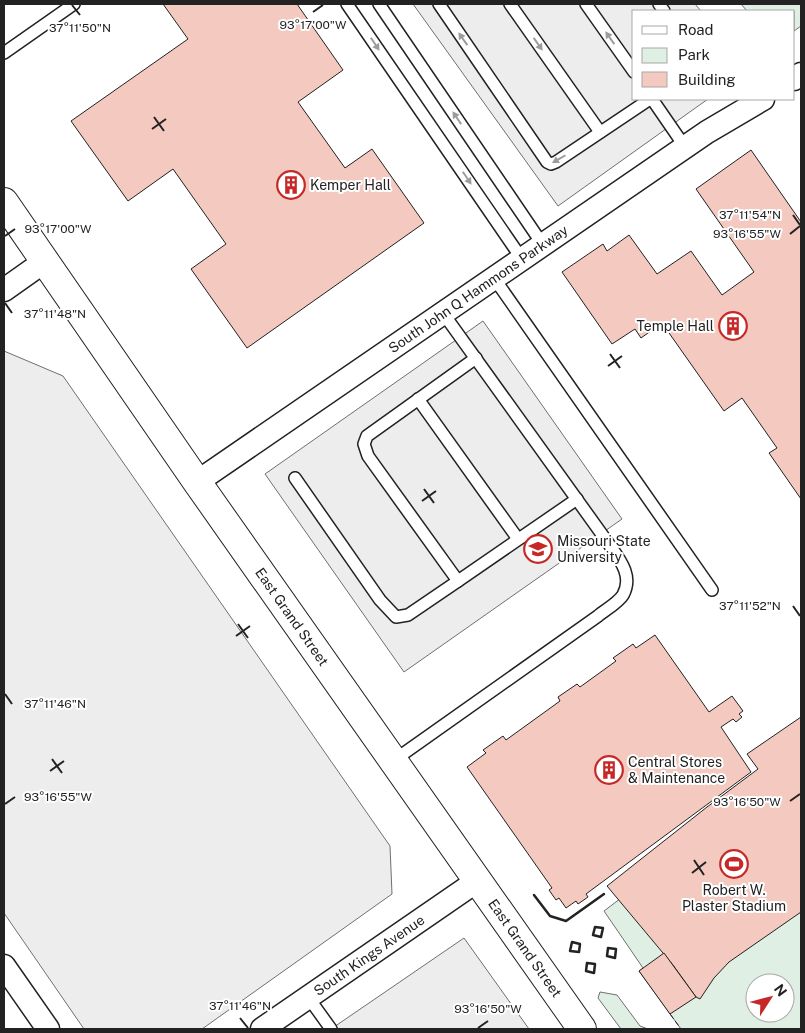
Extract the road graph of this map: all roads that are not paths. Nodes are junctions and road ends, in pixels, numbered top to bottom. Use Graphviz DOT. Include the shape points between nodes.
graph roads {
  1 [pos="74,4"];
  2 [pos="347,4"];
  3 [pos="379,4"];
  4 [pos="439,4"];
  5 [pos="510,4"];
  6 [pos="586,4"];
  7 [pos="4,53"];
  8 [pos="632,69"];
  9 [pos="649,100"];
  10 [pos="652,100"];
  11 [pos="762,100"];
  12 [pos="600,132"];
  13 [pos="685,147"];
  14 [pos="4,202"];
  15 [pos="543,245"];
  16 [pos="522,259"];
  17 [pos="45,260"];
  18 [pos="494,278"];
  19 [pos="4,290"];
  20 [pos="443,313"];
  21 [pos="476,358"];
  22 [pos="418,399"];
  23 [pos="295,478"];
  24 [pos="197,482"];
  25 [pos="577,499"];
  26 [pos="518,539"];
  27 [pos="458,581"];
  28 [pos="712,590"];
  29 [pos="393,761"];
  30 [pos="477,881"];
  31 [pos="4,966"];
  32 [pos="308,998"];
  33 [pos="48,1029"];
  34 [pos="262,1029"];
  35 [pos="331,1029"];
  36 [pos="582,1029"];
  1 -- 7 [label="lane"];
  2 -- 16 [label="lane, one-way"];
  15 -- 3 [label="lane, one-way"];
  12 -- 4 [label="lane, one-way" via="556,162 548,162"];
  5 -- 12 [label="lane, one-way"];
  8 -- 6 [label="lane, one-way"];
  9 -- 12 [label="lane"];
  10 -- 13 [label="lane"];
  11 -- 13 [label="street, South John Q Hammons Parkway"];
  13 -- 15 [label="street, South John Q Hammons Parkway"];
  14 -- 17 [label="main road, East Grand Street"];
  15 -- 16 [label="street, South John Q Hammons Parkway"];
  16 -- 18 [label="street, South John Q Hammons Parkway"];
  17 -- 19 [label="street"];
  17 -- 24 [label="main road, East Grand Street"];
  18 -- 20 [label="street, South John Q Hammons Parkway"];
  18 -- 28 [label="lane"];
  20 -- 21 [label="lane"];
  20 -- 24 [label="street, South John Q Hammons Parkway"];
  21 -- 22 [label="lane"];
  21 -- 25 [label="lane"];
  22 -- 26 [label="lane"];
  22 -- 27 [label="lane" via="367,436 364,444 368,456"];
  23 -- 27 [label="lane" via="380,600 396,616 408,615"];
  24 -- 29 [label="main road, East Grand Street"];
  25 -- 26 [label="lane"];
  25 -- 29 [label="lane" via="624,566 627,580 622,596"];
  26 -- 27 [label="lane"];
  29 -- 30 [label="main road, East Grand Street"];
  30 -- 32 [label="street, South Kings Avenue"];
  30 -- 36 [label="main road, East Grand Street"];
  31 -- 33 [label="street"];
  32 -- 34 [label="street, South Kings Avenue"];
  32 -- 35 [label="lane"];
}
